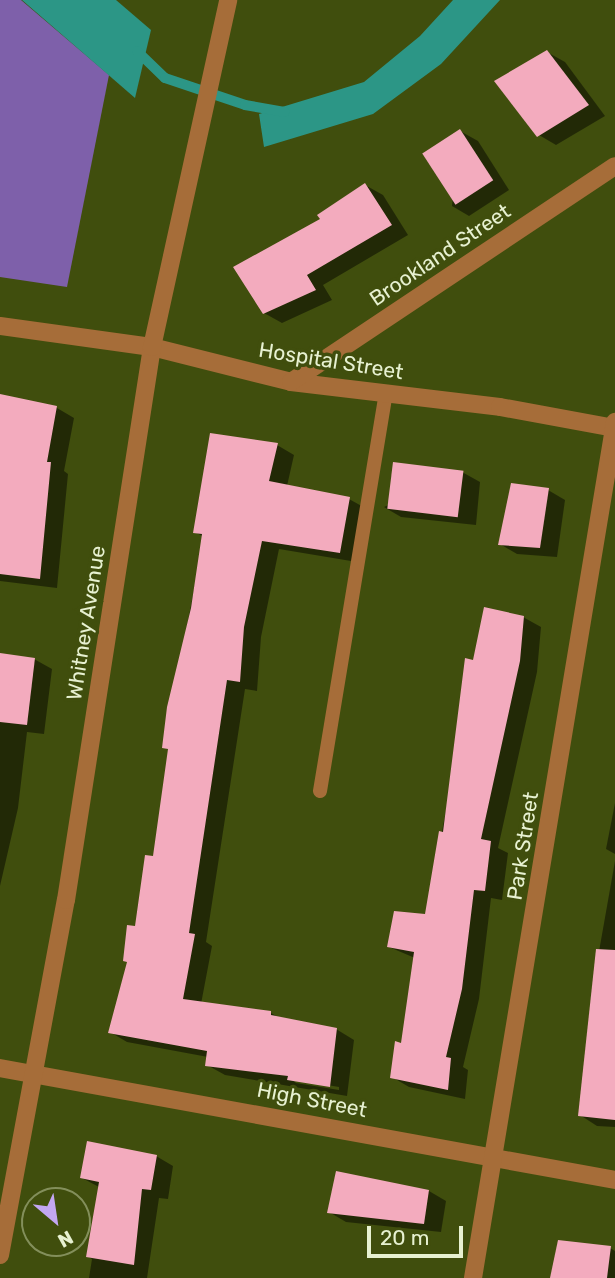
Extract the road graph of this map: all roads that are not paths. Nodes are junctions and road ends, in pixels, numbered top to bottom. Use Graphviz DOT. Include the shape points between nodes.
graph roads {
  1 [pos="228,0"];
  2 [pos="615,166"];
  3 [pos="0,326"];
  4 [pos="152,347"];
  5 [pos="291,382"];
  6 [pos="386,393"];
  7 [pos="615,422"];
  8 [pos="614,428"];
  9 [pos="320,791"];
  10 [pos="0,1068"];
  11 [pos="34,1075"];
  12 [pos="494,1161"];
  13 [pos="615,1180"];
  14 [pos="0,1255"];
  15 [pos="473,1278"];
  1 -- 4 [label="street, Whitney Avenue"];
  2 -- 5 [label="street, Brookland Street"];
  3 -- 4 [label="street, Hospital Street"];
  4 -- 5 [label="street, Hospital Street"];
  4 -- 11 [label="street, Whitney Avenue" via="66,900"];
  5 -- 6 [label="street, Hospital Street"];
  6 -- 8 [label="street, Hospital Street"];
  6 -- 9 [label="lane"];
  7 -- 8 [label="street, Park Street"];
  8 -- 12 [label="street, Park Street"];
  10 -- 11 [label="street, High Street"];
  11 -- 12 [label="street, High Street" via="267,1114"];
  11 -- 14 [label="street, Whitney Avenue"];
  12 -- 13 [label="street, High Street"];
  12 -- 15 [label="street, Park Street"];
}
